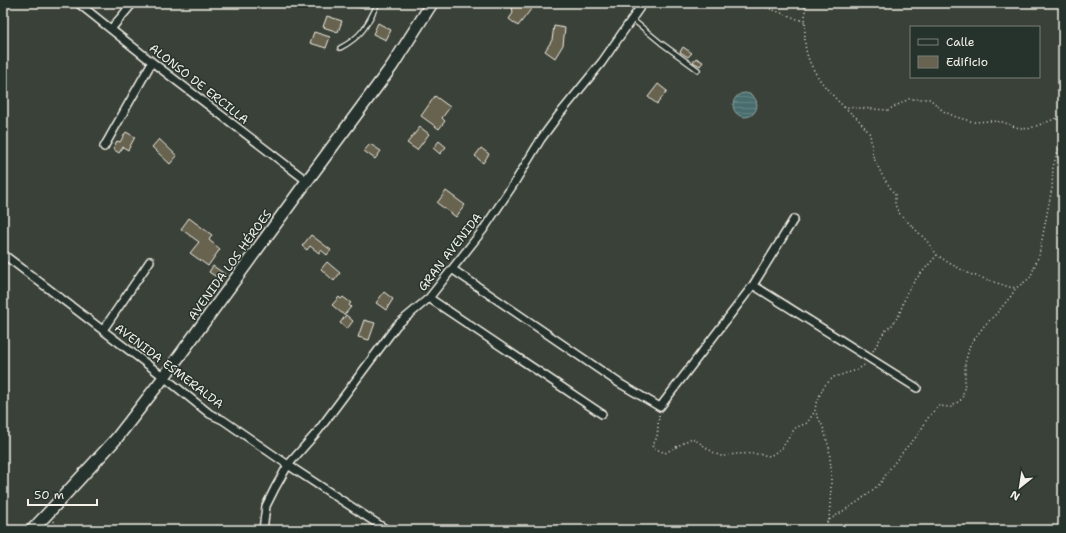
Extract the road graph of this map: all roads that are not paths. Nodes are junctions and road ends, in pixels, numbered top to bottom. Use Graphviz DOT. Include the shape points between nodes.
graph roads {
  1 [pos="78,3"];
  2 [pos="133,3"];
  3 [pos="378,3"];
  4 [pos="432,3"];
  5 [pos="643,3"];
  6 [pos="632,19"];
  7 [pos="111,29"];
  8 [pos="340,48"];
  9 [pos="152,62"];
  10 [pos="698,70"];
  11 [pos="104,147"];
  12 [pos="307,181"];
  13 [pos="794,219"];
  14 [pos="3,254"];
  15 [pos="150,261"];
  16 [pos="452,269"];
  17 [pos="753,285"];
  18 [pos="429,298"];
  19 [pos="103,330"];
  20 [pos="164,377"];
  21 [pos="917,388"];
  22 [pos="602,414"];
  23 [pos="288,465"];
  24 [pos="32,530"];
  25 [pos="263,530"];
  26 [pos="387,530"];
  1 -- 7 [label="street, ALONSO DE ERCILLA"];
  2 -- 7 [label="street"];
  3 -- 8 [label="lane" via="370,21 360,33"];
  4 -- 12 [label="street, AVENIDA LOS HÉROES" via="392,66"];
  5 -- 6 [label="street, GRAN AVENIDA"];
  6 -- 10 [label="lane"];
  6 -- 16 [label="street, GRAN AVENIDA" via="602,62 541,139 483,230"];
  7 -- 9 [label="street, ALONSO DE ERCILLA"];
  9 -- 11 [label="street"];
  9 -- 12 [label="street, ALONSO DE ERCILLA"];
  12 -- 20 [label="street, AVENIDA LOS HÉROES"];
  13 -- 17 [label="street"];
  14 -- 19 [label="street, AVENIDA ESMERALDA"];
  15 -- 19 [label="street"];
  16 -- 17 [label="street" via="619,383 660,407"];
  16 -- 18 [label="street, GRAN AVENIDA"];
  17 -- 21 [label="street"];
  18 -- 22 [label="street"];
  18 -- 23 [label="street, GRAN AVENIDA" via="397,325 318,431"];
  19 -- 20 [label="street, AVENIDA ESMERALDA"];
  20 -- 23 [label="street, AVENIDA ESMERALDA" via="210,414 223,420"];
  20 -- 24 [label="street, AVENIDA LOS HÉROES" via="116,439"];
  23 -- 25 [label="street, GRAN AVENIDA" via="266,506"];
  23 -- 26 [label="street, AVENIDA ESMERALDA"];
}
